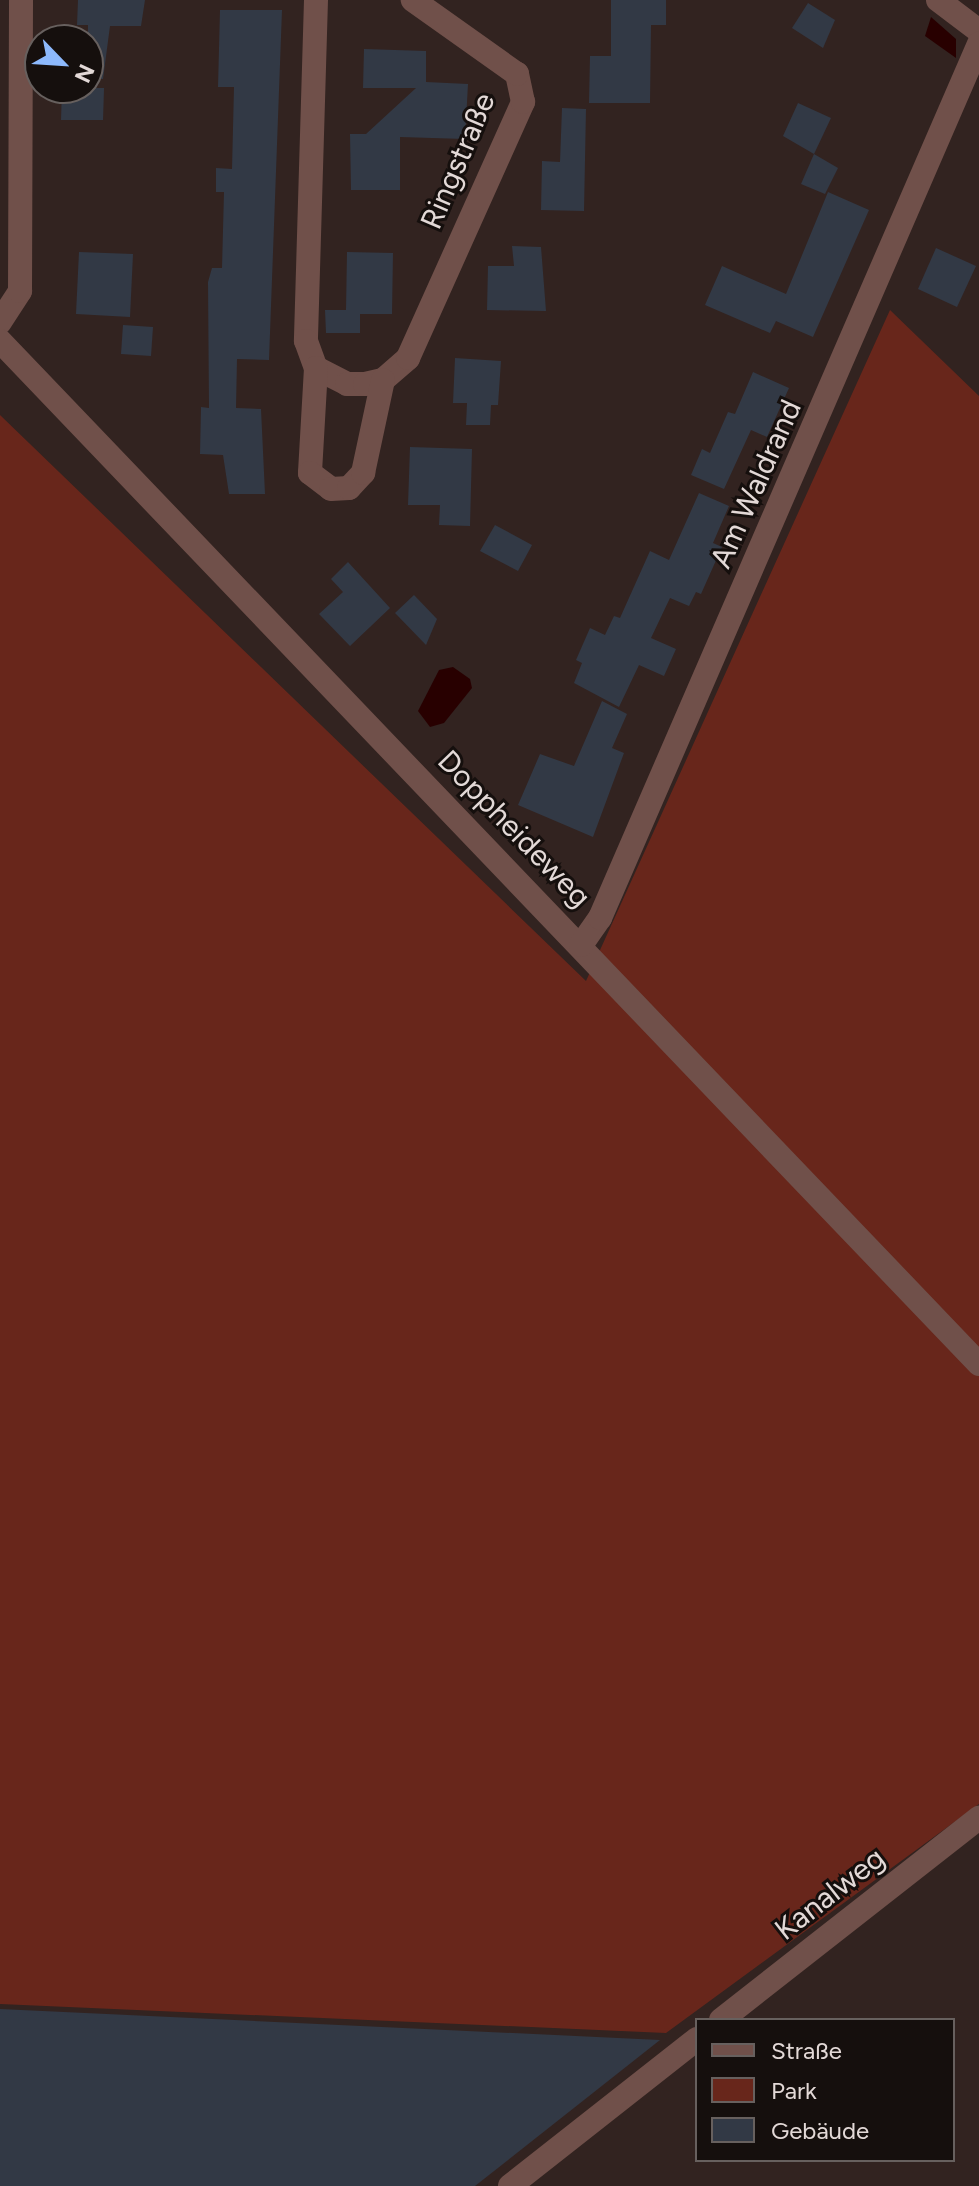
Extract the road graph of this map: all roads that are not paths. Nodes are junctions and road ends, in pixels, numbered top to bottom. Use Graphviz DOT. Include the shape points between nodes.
graph roads {
  1 [pos="21,0"];
  2 [pos="316,0"];
  3 [pos="413,0"];
  4 [pos="938,0"];
  5 [pos="979,31"];
  6 [pos="979,44"];
  7 [pos="0,322"];
  8 [pos="0,341"];
  9 [pos="316,368"];
  10 [pos="383,380"];
  11 [pos="581,945"];
  12 [pos="979,1364"];
  13 [pos="979,1818"];
  14 [pos="724,2018"];
  15 [pos="695,2041"];
  16 [pos="510,2186"];
  1 -- 7 [label="street" via="20,291"];
  2 -- 9 [label="street" via="306,341"];
  3 -- 10 [label="street, Ringstraße" via="517,74 523,102 408,358"];
  4 -- 5 [label="street"];
  6 -- 11 [label="street, Am Waldrand" via="600,918"];
  8 -- 11 [label="street, Doppheideweg"];
  9 -- 10 [label="street" via="347,384"];
  9 -- 10 [label="street" via="310,473 331,489 349,488 363,473"];
  11 -- 12 [label="street, Doppheideweg"];
  13 -- 14 [label="street, Kanalweg"];
  15 -- 16 [label="street"];
}
